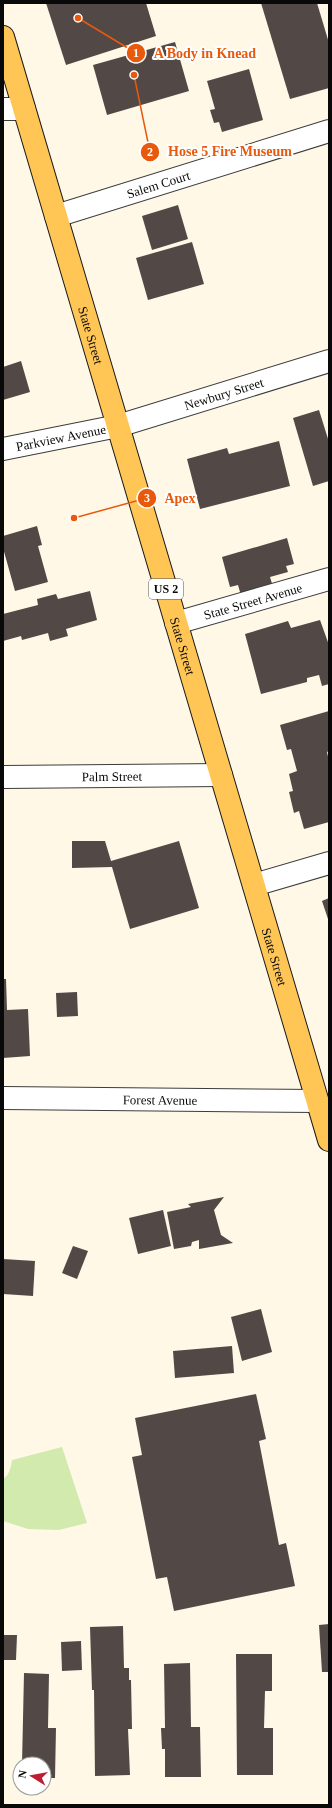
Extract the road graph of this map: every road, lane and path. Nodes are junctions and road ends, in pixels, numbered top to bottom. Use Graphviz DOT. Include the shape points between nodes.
graph roads {
  1 [pos="3,37"];
  2 [pos="3,109"];
  3 [pos="24,109"];
  4 [pos="329,131"];
  5 [pos="56,216"];
  6 [pos="329,361"];
  7 [pos="118,426"];
  8 [pos="3,449"];
  9 [pos="329,579"];
  10 [pos="176,623"];
  11 [pos="221,775"];
  12 [pos="3,777"];
  13 [pos="329,863"];
  14 [pos="254,885"];
  15 [pos="3,1098"];
  16 [pos="317,1101"];
  17 [pos="329,1140"];
  1 -- 3 [label="main road, State Street / US 2"];
  2 -- 3 [label="street"];
  3 -- 5 [label="main road, State Street / US 2"];
  4 -- 5 [label="street, Salem Court"];
  5 -- 7 [label="main road, State Street / US 2"];
  6 -- 7 [label="street, Newbury Street"];
  7 -- 8 [label="street, Parkview Avenue"];
  7 -- 10 [label="main road, State Street / US 2"];
  9 -- 10 [label="street, State Street Avenue"];
  10 -- 11 [label="main road, State Street / US 2"];
  11 -- 12 [label="street, Palm Street"];
  11 -- 14 [label="main road, State Street / US 2"];
  13 -- 14 [label="street"];
  14 -- 16 [label="main road, State Street / US 2"];
  15 -- 16 [label="street, Forest Avenue"];
  16 -- 17 [label="main road, State Street / US 2"];
}
